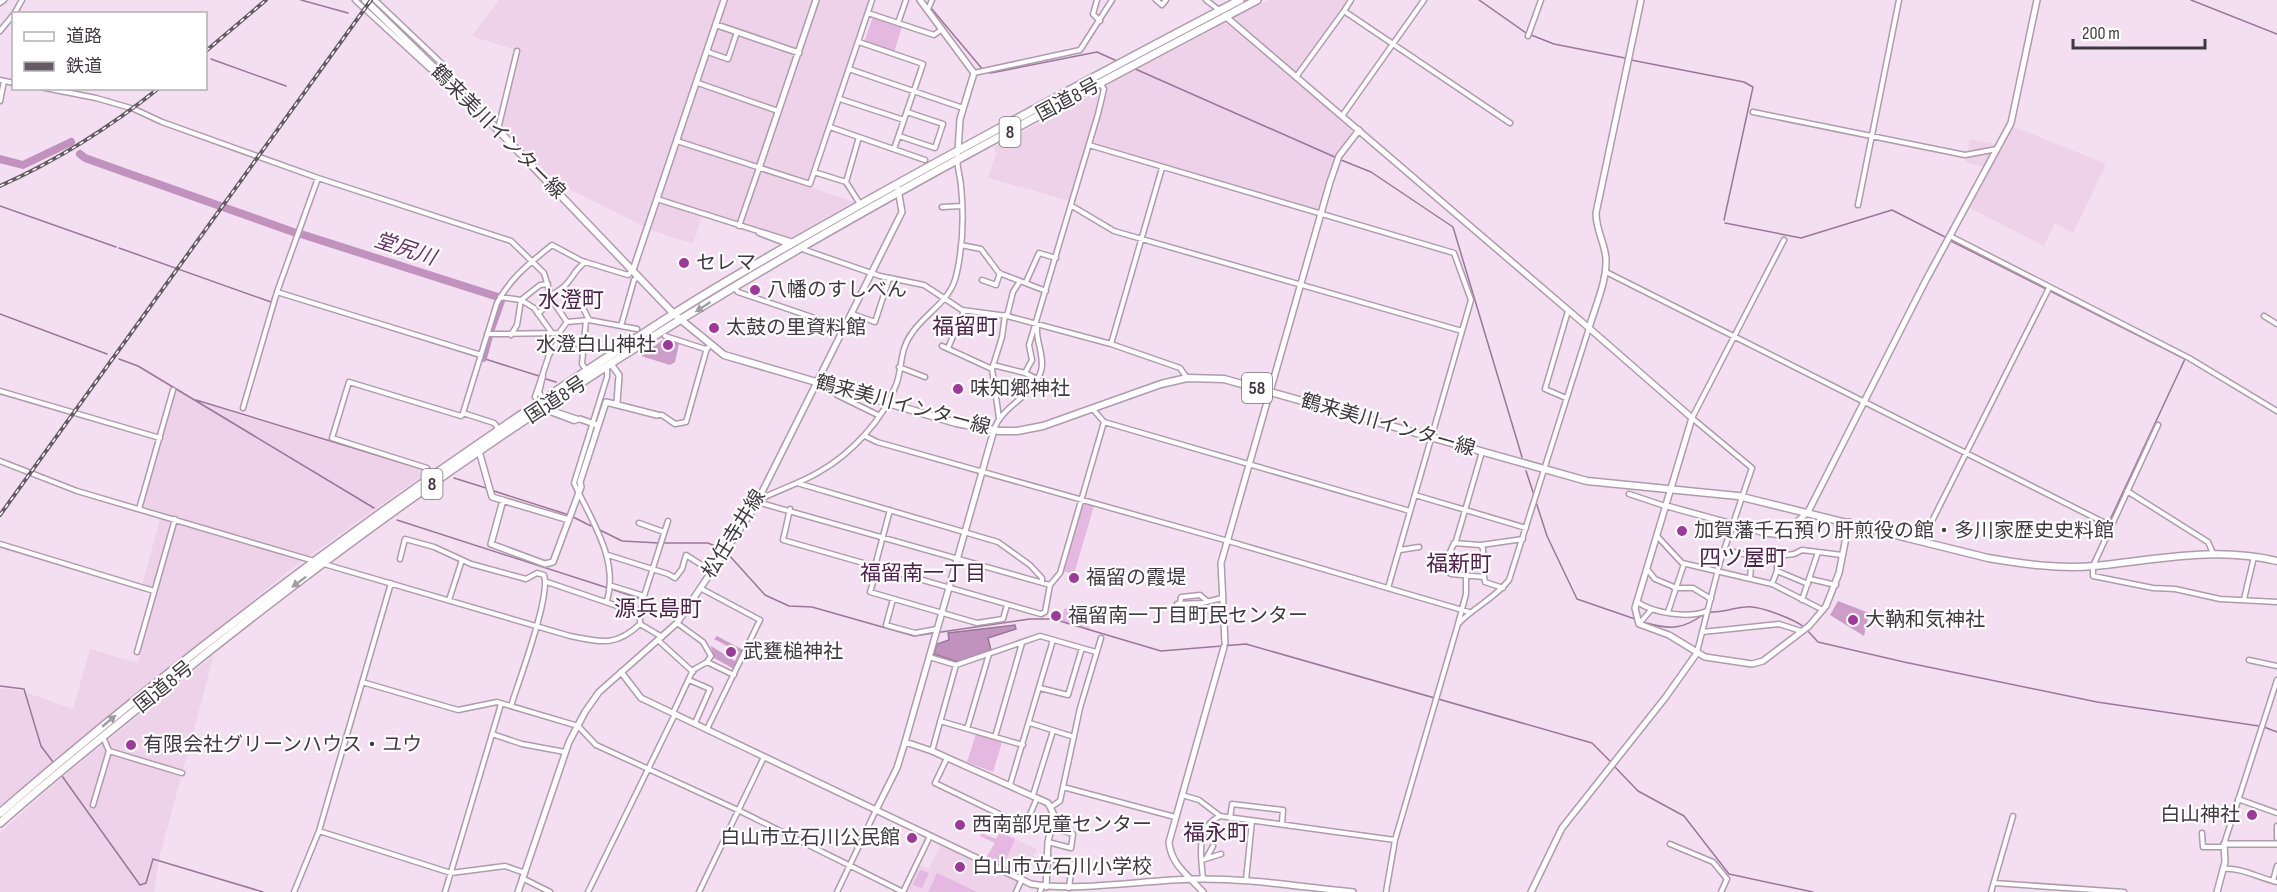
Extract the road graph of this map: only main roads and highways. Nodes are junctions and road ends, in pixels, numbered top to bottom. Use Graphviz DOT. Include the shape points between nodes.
graph roads {
  1 [pos="365,0"];
  2 [pos="1240,0"];
  3 [pos="1257,0"];
  4 [pos="1230,2"];
  5 [pos="897,189"];
  6 [pos="674,314"];
  7 [pos="681,321"];
  8 [pos="2277,561"];
  9 [pos="0,813"];
  10 [pos="0,823"];
  1 -- 6 [label="main road, 鶴来美川インター線 / 58" via="498,130"];
  2 -- 4 [label="highway, 国道8号 / 8"];
  3 -- 5 [label="highway, 国道8号 / 8"];
  4 -- 5 [label="highway, 国道8号 / 8" via="958,150"];
  5 -- 6 [label="highway, 国道8号 / 8" via="860,205"];
  5 -- 7 [label="highway, 国道8号 / 8, one-way"];
  6 -- 7 [label="main road, 鶴来美川インター線 / 58"];
  9 -- 6 [label="highway, 国道8号 / 8, one-way" via="132,702 313,561 499,429"];
  7 -- 8 [label="main road, 鶴来美川インター線 / 58" via="710,348 743,362 956,423 994,430 1029,429 1187,378 1224,379 1587,482 1741,496 2027,565 2093,566 2213,553"];
  7 -- 10 [label="highway, 国道8号 / 8, one-way" via="479,451 323,564 103,736"];
}
